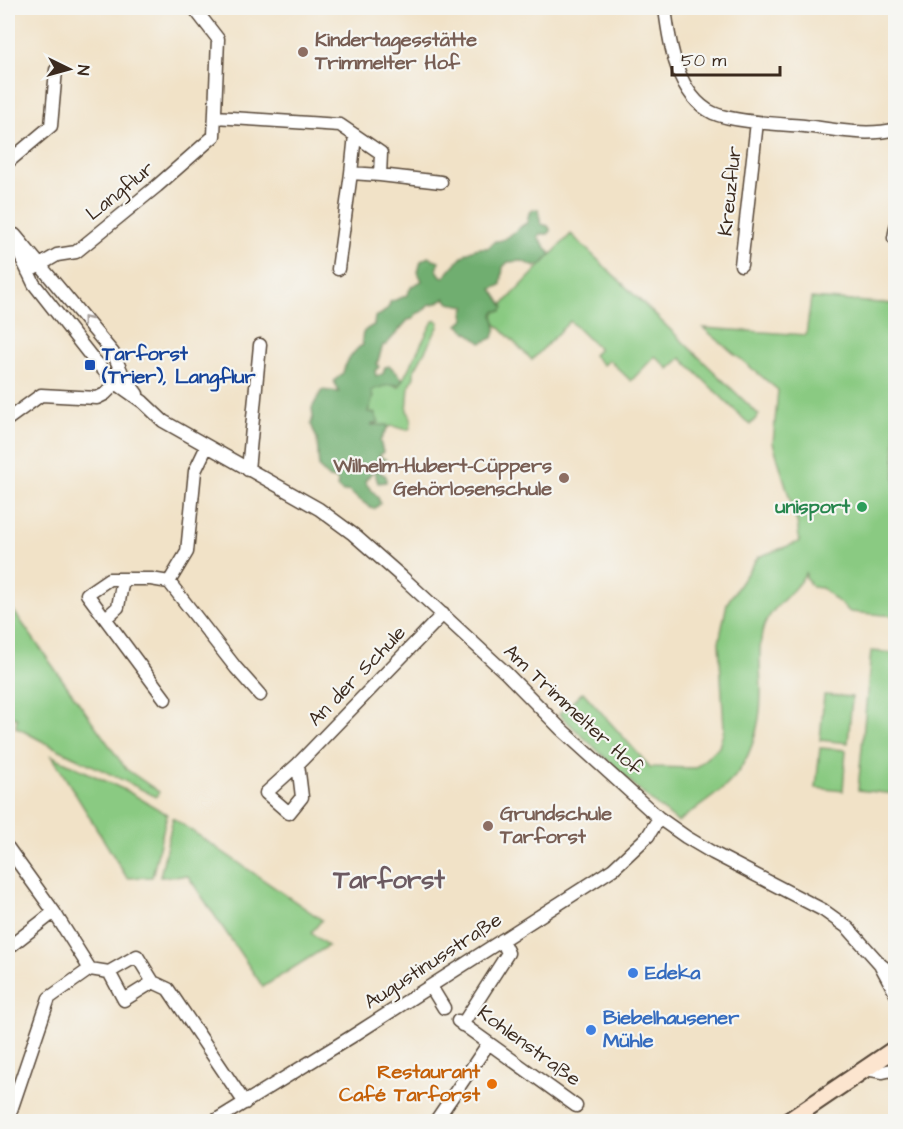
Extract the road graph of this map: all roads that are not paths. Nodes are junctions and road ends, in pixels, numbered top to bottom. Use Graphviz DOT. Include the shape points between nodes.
graph roads {
  1 [pos="194,8"];
  2 [pos="665,8"];
  3 [pos="56,70"];
  4 [pos="215,117"];
  5 [pos="757,122"];
  6 [pos="896,129"];
  7 [pos="355,135"];
  8 [pos="8,162"];
  9 [pos="351,172"];
  10 [pos="380,175"];
  11 [pos="441,182"];
  12 [pos="8,228"];
  13 [pos="39,264"];
  14 [pos="741,265"];
  15 [pos="338,268"];
  16 [pos="28,272"];
  17 [pos="260,345"];
  18 [pos="119,379"];
  19 [pos="8,419"];
  20 [pos="207,446"];
  21 [pos="248,470"];
  22 [pos="123,579"];
  23 [pos="169,582"];
  24 [pos="443,614"];
  25 [pos="106,618"];
  26 [pos="260,695"];
  27 [pos="165,699"];
  28 [pos="298,764"];
  29 [pos="660,818"];
  30 [pos="8,851"];
  31 [pos="54,912"];
  32 [pos="502,940"];
  33 [pos="8,948"];
  34 [pos="881,965"];
  35 [pos="90,969"];
  36 [pos="109,972"];
  37 [pos="896,976"];
  38 [pos="153,982"];
  39 [pos="433,990"];
  40 [pos="896,994"];
  41 [pos="444,1008"];
  42 [pos="488,1044"];
  43 [pos="896,1048"];
  44 [pos="866,1069"];
  45 [pos="896,1069"];
  46 [pos="245,1103"];
  47 [pos="576,1106"];
  48 [pos="8,1119"];
  49 [pos="213,1122"];
  50 [pos="435,1122"];
  51 [pos="787,1122"];
  1 -- 4 [label="street, Langflur" via="218,39"];
  2 -- 5 [label="street, Kreuzflur" via="678,71 694,98 711,112"];
  3 -- 8 [label="street" via="51,126"];
  4 -- 7 [label="street" via="340,124"];
  4 -- 13 [label="street, Langflur" via="214,136 148,193 76,252 57,255"];
  5 -- 6 [label="street, Kreuzflur" via="872,133"];
  5 -- 14 [label="street, Kreuzflur"];
  7 -- 9 [label="street"];
  7 -- 10 [label="street" via="381,153"];
  9 -- 10 [label="street"];
  9 -- 15 [label="street"];
  10 -- 11 [label="street"];
  12 -- 13 [label="street, Am Trimmelter Hof"];
  12 -- 16 [label="street, Am Trimmelter Hof"];
  13 -- 16 [label="street, Langflur"];
  18 -- 13 [label="street, Am Trimmelter Hof, one-way" via="113,353"];
  16 -- 18 [label="street, Am Trimmelter Hof" via="93,359"];
  17 -- 21 [label="street"];
  18 -- 19 [label="street" via="97,398 41,395"];
  18 -- 20 [label="street, Am Trimmelter Hof" via="164,421"];
  20 -- 21 [label="street, Am Trimmelter Hof"];
  20 -- 23 [label="street" via="195,471 187,552"];
  21 -- 24 [label="street, Am Trimmelter Hof" via="335,520"];
  22 -- 23 [label="street"];
  22 -- 25 [label="street" via="118,607"];
  22 -- 25 [label="street" via="109,579 87,594"];
  23 -- 26 [label="street"];
  24 -- 28 [label="street, An der Schule"];
  24 -- 29 [label="street, Am Trimmelter Hof"];
  25 -- 27 [label="street"];
  29 -- 32 [label="street, Augustinusstraße" via="648,836 613,869"];
  29 -- 34 [label="street, Am Trimmelter Hof" via="713,853 823,910 849,928"];
  30 -- 31 [label="street"];
  31 -- 33 [label="street"];
  31 -- 35 [label="street"];
  32 -- 42 [label="street, Kohlenstraße" via="508,953 460,1023"];
  32 -- 46 [label="street, Augustinusstraße"];
  34 -- 37 [label="street, Am Trimmelter Hof"];
  34 -- 40 [label="street, Am Trimmelter Hof"];
  35 -- 36 [label="street"];
  35 -- 48 [label="street" via="49,998"];
  36 -- 38 [label="street" via="138,956"];
  36 -- 38 [label="street" via="124,999"];
  38 -- 46 [label="street" via="168,989"];
  39 -- 41 [label="street"];
  42 -- 47 [label="street, Kohlenstraße"];
  42 -- 50 [label="street"];
  43 -- 44 [label="main road"];
  44 -- 45 [label="street"];
  44 -- 51 [label="main road"];
  46 -- 49 [label="street, Augustinusstraße"];
}
